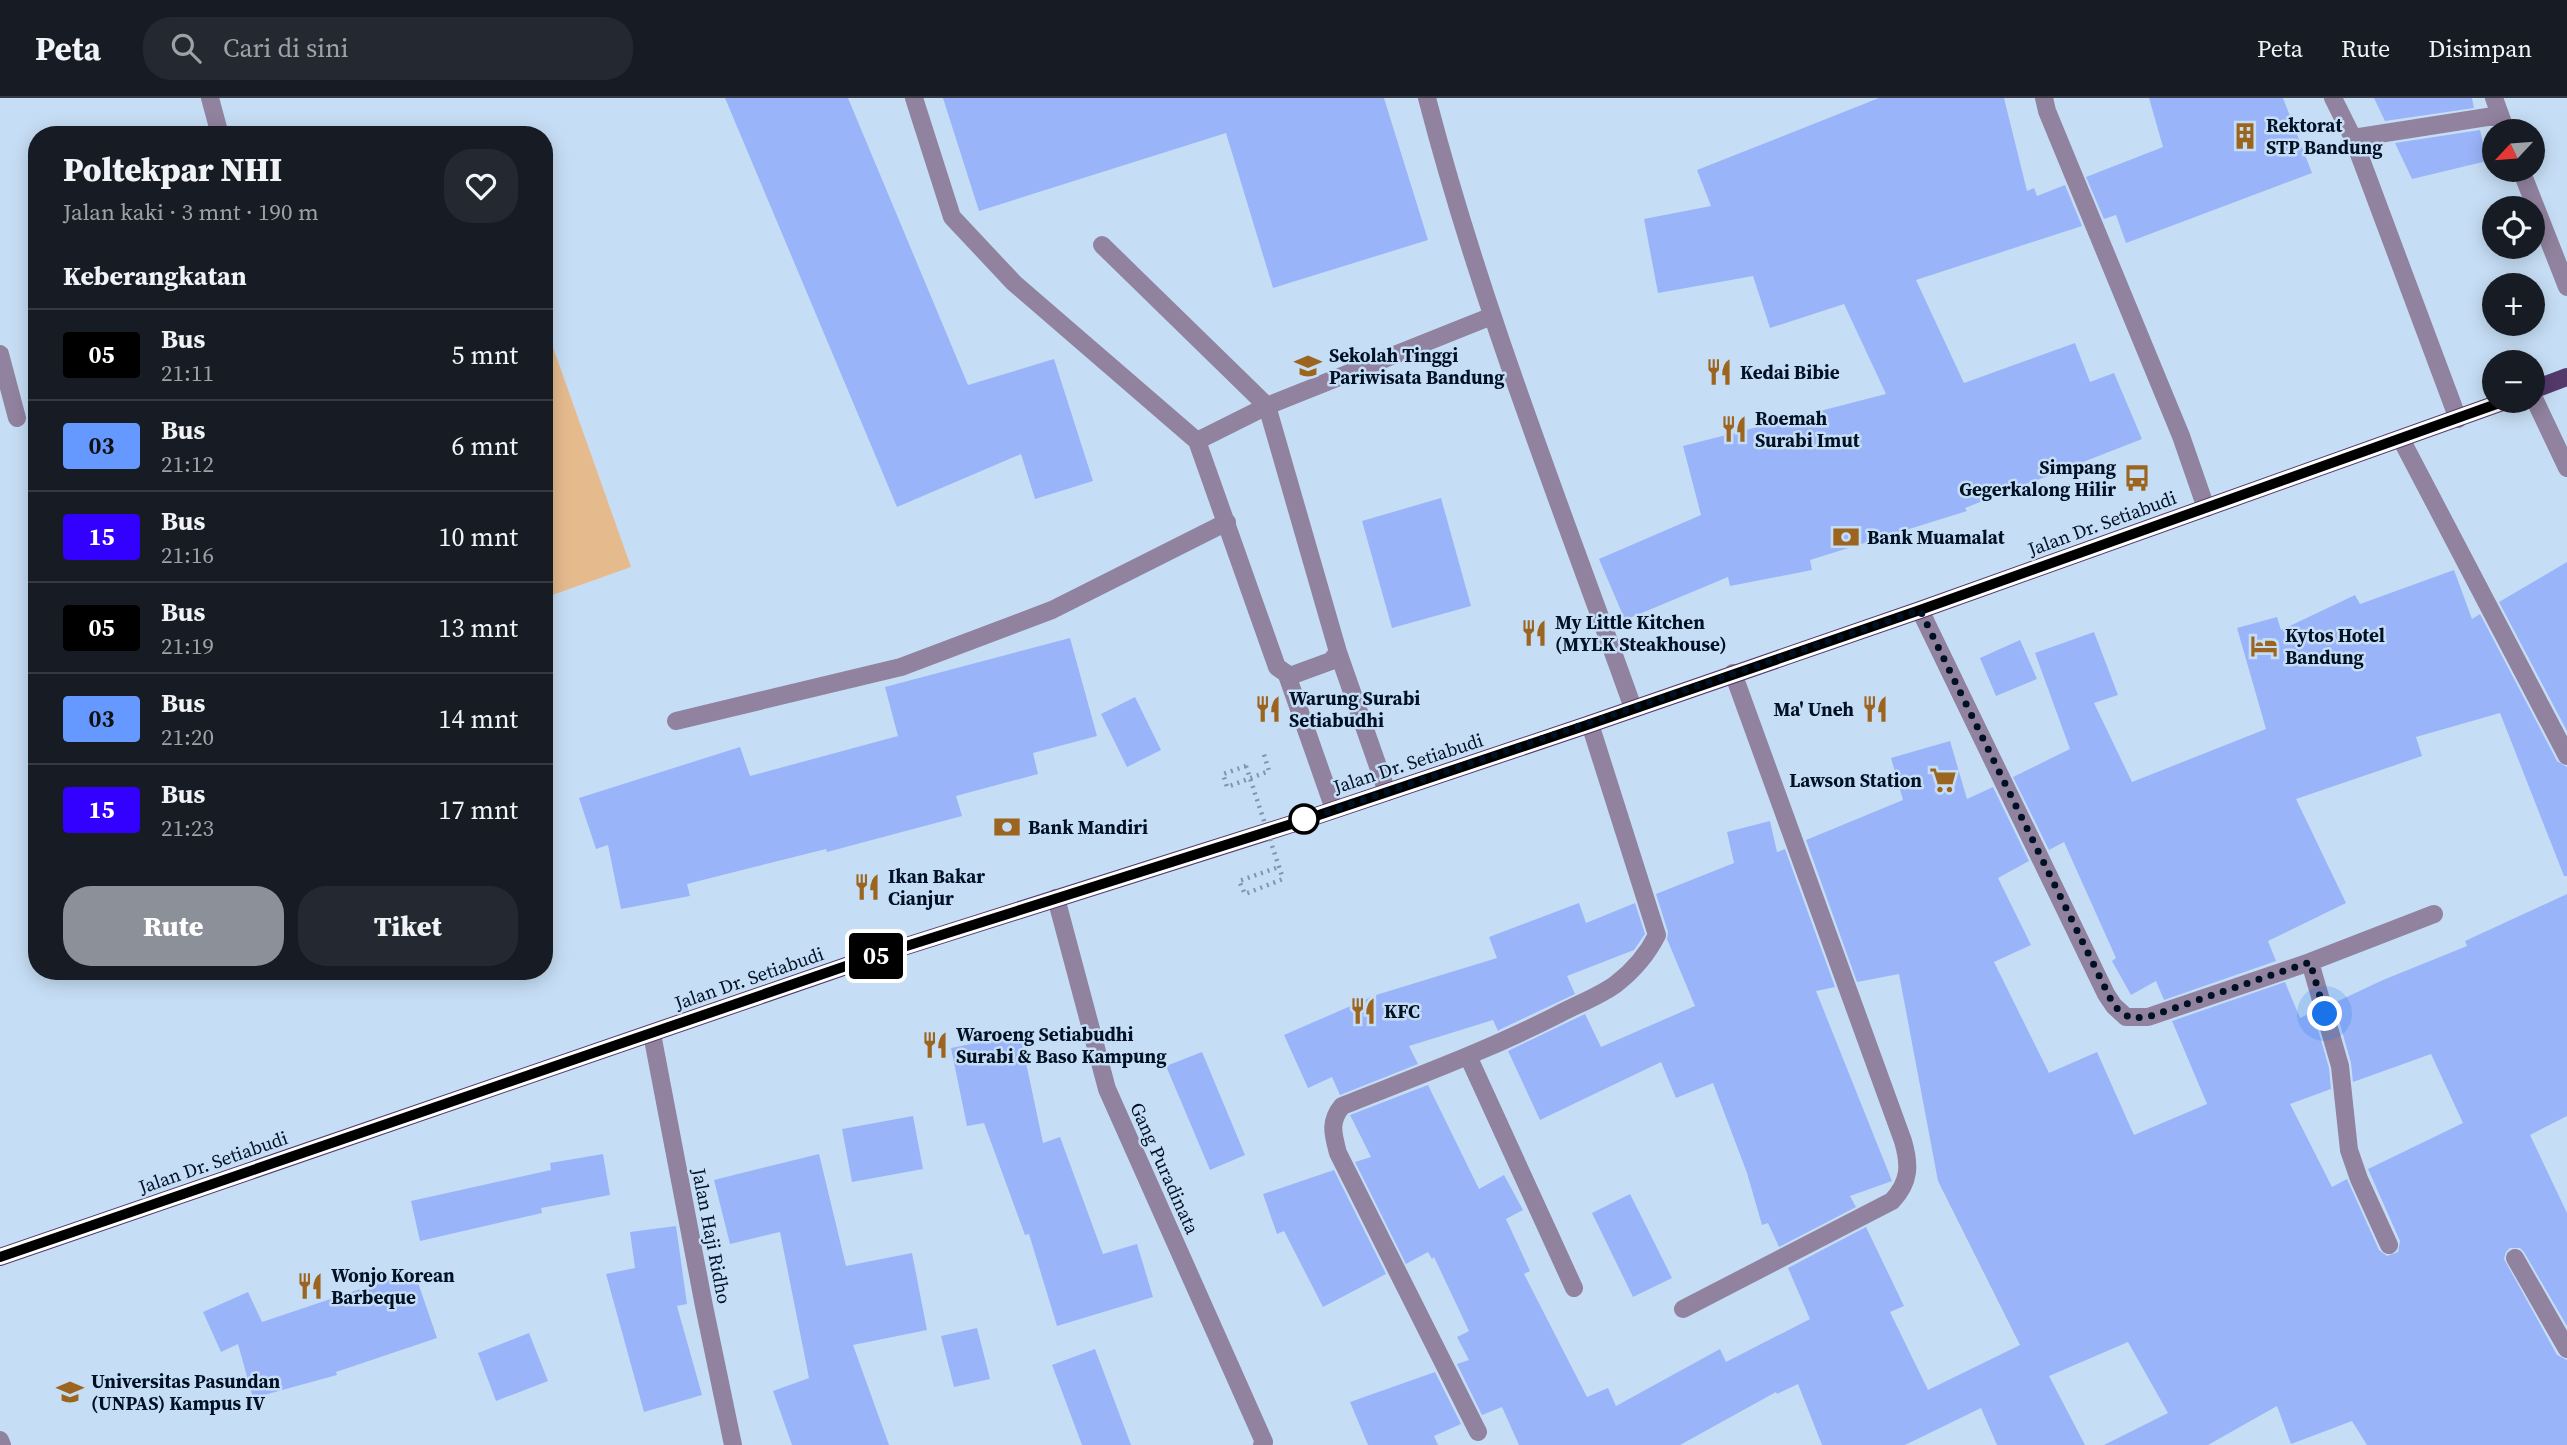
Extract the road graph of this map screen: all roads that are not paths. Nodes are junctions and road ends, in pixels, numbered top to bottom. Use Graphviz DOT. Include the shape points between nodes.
graph roads {
  1 [pos="210,98"];
  2 [pos="914,98"];
  3 [pos="1427,98"];
  4 [pos="2044,98"];
  5 [pos="2333,98"];
  6 [pos="2500,115"];
  7 [pos="218,126"];
  8 [pos="2353,138"];
  9 [pos="2526,182"];
  10 [pos="1102,246"];
  11 [pos="2567,288"];
  12 [pos="1492,316"];
  13 [pos="0,354"];
  14 [pos="2567,377"];
  15 [pos="2545,386"];
  16 [pos="1268,406"];
  17 [pos="2482,410"];
  18 [pos="2542,413"];
  19 [pos="17,418"];
  20 [pos="2458,419"];
  21 [pos="2401,439"];
  22 [pos="1197,441"];
  23 [pos="2567,468"];
  24 [pos="2206,508"];
  25 [pos="1227,522"];
  26 [pos="1920,610"];
  27 [pos="1338,652"];
  28 [pos="1732,673"];
  29 [pos="1287,674"];
  30 [pos="1633,708"];
  31 [pos="676,721"];
  32 [pos="1590,724"];
  33 [pos="2567,756"];
  34 [pos="1387,792"];
  35 [pos="1334,809"];
  36 [pos="1056,898"];
  37 [pos="2434,914"];
  38 [pos="2310,962"];
  39 [pos="652,1034"];
  40 [pos="1468,1056"];
  41 [pos="2389,1245"];
  42 [pos="0,1257"];
  43 [pos="2515,1258"];
  44 [pos="1574,1288"];
  45 [pos="1683,1309"];
  46 [pos="2567,1349"];
  47 [pos="1478,1432"];
  48 [pos="733,1445"];
  49 [pos="1262,1445"];
  1 -- 7 [label="street"];
  2 -- 22 [label="street" via="952,217 1014,283"];
  3 -- 12 [label="street"];
  4 -- 24 [label="street"];
  5 -- 8 [label="street"];
  6 -- 8 [label="street"];
  8 -- 20 [label="street"];
  9 -- 11 [label="street"];
  10 -- 16 [label="street"];
  12 -- 16 [label="street"];
  12 -- 30 [label="street"];
  13 -- 19 [label="street"];
  14 -- 15 [label="main road"];
  16 -- 22 [label="street"];
  16 -- 27 [label="street"];
  17 -- 20 [label="main road, Jalan Dr. Setiabudi"];
  18 -- 23 [label="street"];
  20 -- 21 [label="main road, Jalan Dr. Setiabudi"];
  21 -- 24 [label="main road, Jalan Dr. Setiabudi"];
  21 -- 33 [label="street"];
  22 -- 25 [label="street"];
  24 -- 26 [label="main road, Jalan Dr. Setiabudi"];
  25 -- 29 [label="street" via="1277,667"];
  25 -- 31 [label="street" via="1052,610 901,667"];
  26 -- 28 [label="main road, Jalan Dr. Setiabudi"];
  26 -- 38 [label="street" via="2114,1006 2130,1018 2148,1017"];
  27 -- 29 [label="street" via="1331,661"];
  27 -- 34 [label="street"];
  28 -- 30 [label="main road, Jalan Dr. Setiabudi"];
  28 -- 45 [label="street" via="1903,1140 1908,1177 1892,1201"];
  29 -- 35 [label="street"];
  30 -- 32 [label="main road, Jalan Dr. Setiabudi"];
  32 -- 34 [label="main road, Jalan Dr. Setiabudi"];
  32 -- 40 [label="street" via="1657,935 1649,951 1614,985"];
  34 -- 35 [label="main road, Jalan Dr. Setiabudi"];
  35 -- 36 [label="main road, Jalan Dr. Setiabudi"];
  36 -- 39 [label="main road, Jalan Dr. Setiabudi"];
  36 -- 49 [label="street, Gang Puradinata" via="1107,1089"];
  37 -- 38 [label="street"];
  38 -- 41 [label="street" via="2340,1066 2349,1150"];
  39 -- 42 [label="main road, Jalan Dr. Setiabudi"];
  39 -- 48 [label="street, Jalan Haji Ridho"];
  40 -- 44 [label="street"];
  40 -- 47 [label="street" via="1342,1106 1333,1117 1338,1153"];
  43 -- 46 [label="street"];
}
